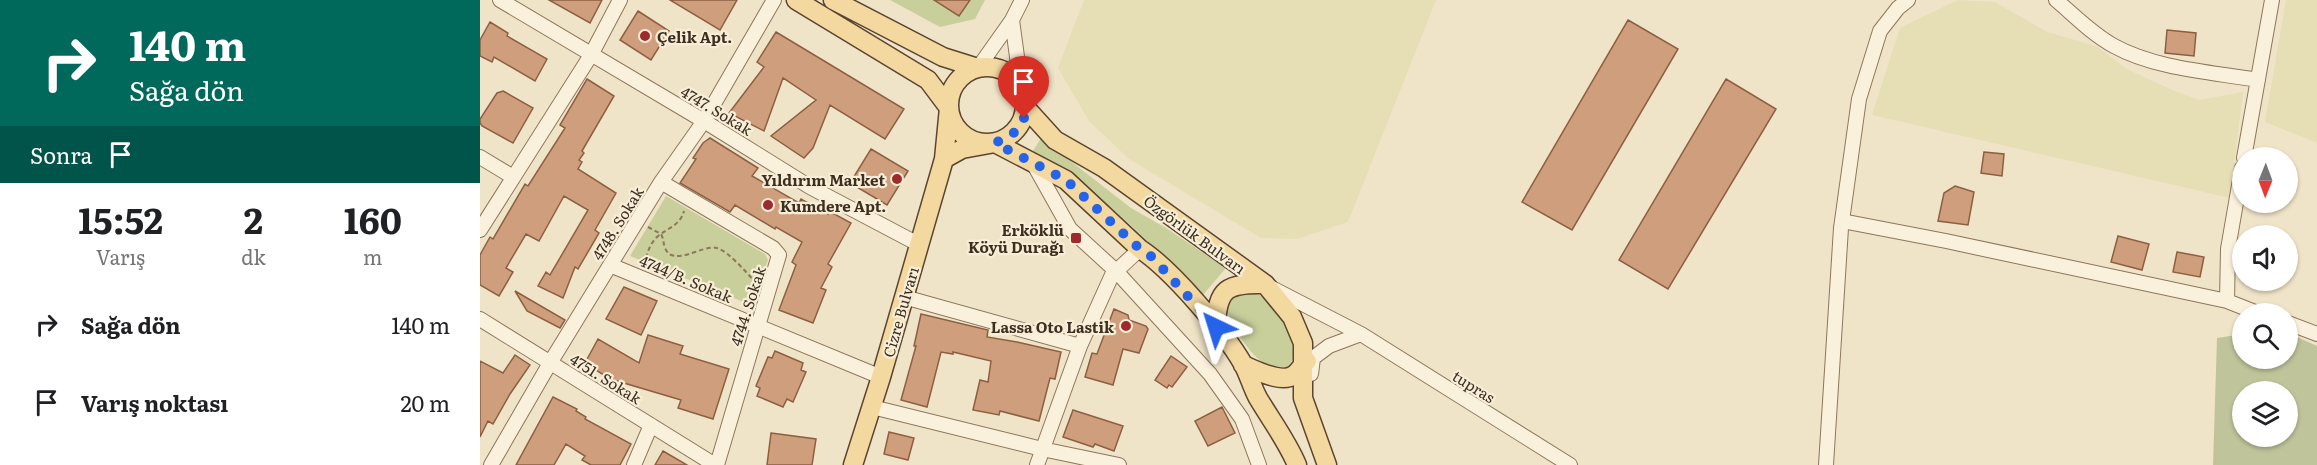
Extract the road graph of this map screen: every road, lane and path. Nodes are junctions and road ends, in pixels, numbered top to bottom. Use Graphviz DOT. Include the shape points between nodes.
graph roads {
  1 [pos="500,0"];
  2 [pos="620,0"];
  3 [pos="774,0"];
  4 [pos="796,0"];
  5 [pos="833,0"];
  6 [pos="1022,0"];
  7 [pos="1908,0"];
  8 [pos="2056,0"];
  9 [pos="2272,0"];
  10 [pos="1012,20"];
  11 [pos="591,55"];
  12 [pos="978,68"];
  13 [pos="2258,80"];
  14 [pos="1021,86"];
  15 [pos="949,108"];
  16 [pos="1026,108"];
  17 [pos="704,121"];
  18 [pos="995,143"];
  19 [pos="2246,147"];
  20 [pos="480,157"];
  21 [pos="944,159"];
  22 [pos="1032,161"];
  23 [pos="513,177"];
  24 [pos="662,183"];
  25 [pos="686,197"];
  26 [pos="2234,213"];
  27 [pos="639,219"];
  28 [pos="1842,221"];
  29 [pos="480,230"];
  30 [pos="661,234"];
  31 [pos="918,244"];
  32 [pos="1140,249"];
  33 [pos="646,258"];
  34 [pos="610,265"];
  35 [pos="1116,271"];
  36 [pos="1265,284"];
  37 [pos="769,295"];
  38 [pos="904,297"];
  39 [pos="2227,301"];
  40 [pos="2232,303"];
  41 [pos="480,320"];
  42 [pos="759,326"];
  43 [pos="1216,327"];
  44 [pos="2298,327"];
  45 [pos="1361,333"];
  46 [pos="2317,334"];
  47 [pos="1080,346"];
  48 [pos="1309,360"];
  49 [pos="550,363"];
  50 [pos="1244,365"];
  51 [pos="882,377"];
  52 [pos="872,407"];
  53 [pos="651,425"];
  54 [pos="1042,449"];
  55 [pos="491,465"];
  56 [pos="634,465"];
  57 [pos="716,465"];
  58 [pos="853,465"];
  59 [pos="1037,465"];
  60 [pos="1119,465"];
  61 [pos="1259,465"];
  62 [pos="1297,465"];
  63 [pos="1327,465"];
  64 [pos="1570,465"];
  65 [pos="1826,465"];
  1 -- 11 [label="street, 4747. Sokak"];
  2 -- 11 [label="street"];
  3 -- 17 [label="street, 4748. Sokak"];
  4 -- 15 [label="main road" via="928,80"];
  5 -- 12 [label="main road" via="943,57"];
  6 -- 10 [label="street"];
  7 -- 28 [label="street" via="1888,19 1872,51 1859,99"];
  8 -- 13 [label="street" via="2093,32 2140,57"];
  9 -- 13 [label="street"];
  10 -- 12 [label="street"];
  10 -- 14 [label="street"];
  11 -- 17 [label="street, 4747. Sokak"];
  11 -- 23 [label="street"];
  12 -- 14 [label="main road" via="1002,70"];
  12 -- 15 [label="main road" via="960,79"];
  13 -- 19 [label="street"];
  14 -- 16 [label="main road"];
  15 -- 18 [label="main road" via="952,121 964,136"];
  15 -- 21 [label="main road, Cizre Bulvarı"];
  16 -- 18 [label="main road" via="1013,134"];
  16 -- 36 [label="main road, Özgörlük Bulvarı" via="1055,140 1104,168"];
  17 -- 24 [label="street, 4748. Sokak"];
  17 -- 31 [label="street, 4747. Sokak" via="810,187"];
  18 -- 21 [label="main road" via="962,149"];
  18 -- 22 [label="main road"];
  20 -- 23 [label="street"];
  21 -- 31 [label="main road, Cizre Bulvarı"];
  22 -- 32 [label="main road" via="1066,180"];
  22 -- 35 [label="street" via="1071,229"];
  23 -- 29 [label="street"];
  24 -- 25 [label="street, 4744. Sokak"];
  24 -- 27 [label="street, 4748. Sokak"];
  25 -- 30 [label="path" via="682,220"];
  25 -- 37 [label="street, 4744. Sokak" via="777,252 778,267"];
  26 -- 39 [label="street" via="2228,249"];
  27 -- 30 [label="path"];
  27 -- 34 [label="street, 4748. Sokak"];
  28 -- 39 [label="street"];
  28 -- 65 [label="street"];
  30 -- 33 [label="path"];
  30 -- 37 [label="path" via="665,248 675,256 712,247 720,249"];
  31 -- 38 [label="main road, Cizre Bulvarı"];
  32 -- 35 [label="street"];
  32 -- 43 [label="main road" via="1152,257"];
  34 -- 42 [label="street, 4744/B. Sokak"];
  34 -- 49 [label="street, 4748. Sokak"];
  35 -- 47 [label="street"];
  35 -- 61 [label="street" via="1210,374 1242,419"];
  36 -- 43 [label="main road" via="1244,284 1225,292 1217,303"];
  36 -- 45 [label="street, tupras"];
  36 -- 48 [label="main road, Özgörlük Bulvarı" via="1292,317"];
  37 -- 42 [label="street, 4744. Sokak"];
  38 -- 47 [label="street"];
  38 -- 51 [label="main road, Cizre Bulvarı"];
  39 -- 40 [label="street"];
  41 -- 49 [label="street, 4751. Sokak"];
  42 -- 51 [label="street, 4744/B. Sokak"];
  42 -- 57 [label="street, 4744. Sokak"];
  43 -- 50 [label="main road"];
  44 -- 46 [label="street"];
  45 -- 48 [label="street" via="1329,346"];
  45 -- 64 [label="street, tupras"];
  47 -- 54 [label="street"];
  48 -- 50 [label="main road" via="1294,375 1284,378"];
  48 -- 63 [label="main road, Özgörlük Bulvarı" via="1303,398"];
  49 -- 53 [label="street, 4751. Sokak"];
  49 -- 55 [label="street, 4748. Sokak"];
  50 -- 62 [label="main road" via="1256,396"];
  51 -- 52 [label="main road, Cizre Bulvarı"];
  52 -- 54 [label="street"];
  52 -- 58 [label="main road, Cizre Bulvarı"];
  53 -- 56 [label="street"];
  53 -- 57 [label="street, 4751. Sokak"];
  54 -- 59 [label="street"];
  54 -- 60 [label="street"];
}
